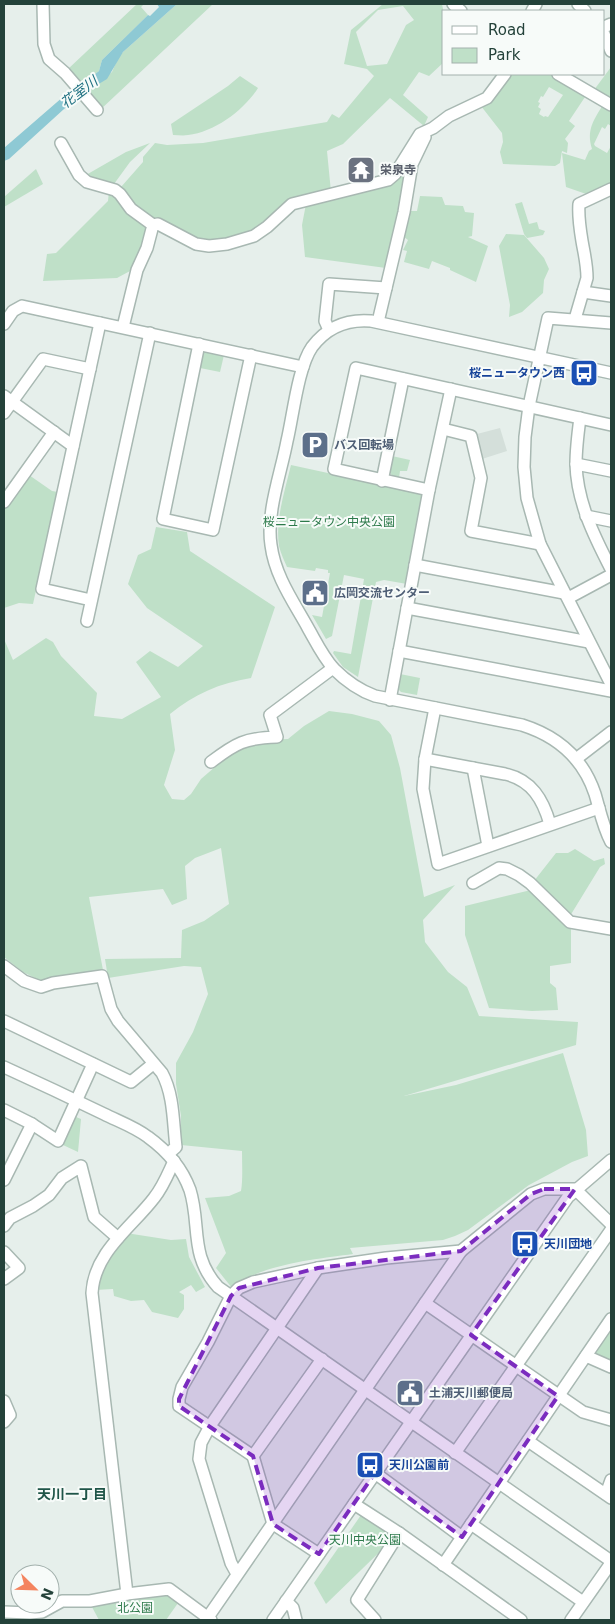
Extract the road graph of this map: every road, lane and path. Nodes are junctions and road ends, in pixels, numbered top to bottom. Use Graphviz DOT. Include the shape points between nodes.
graph roads {
  1 [pos="42,4"];
  2 [pos="605,36"];
  3 [pos="611,51"];
  4 [pos="504,75"];
  5 [pos="560,75"];
  6 [pos="611,105"];
  7 [pos="97,110"];
  8 [pos="433,128"];
  9 [pos="61,143"];
  10 [pos="611,189"];
  11 [pos="153,225"];
  12 [pos="386,288"];
  13 [pos="583,292"];
  14 [pos="611,296"];
  15 [pos="575,319"];
  16 [pos="378,322"];
  17 [pos="100,323"];
  18 [pos="611,323"];
  19 [pos="4,324"];
  20 [pos="123,327"];
  21 [pos="328,330"];
  22 [pos="150,333"];
  23 [pos="199,344"];
  24 [pos="250,356"];
  25 [pos="540,357"];
  26 [pos="303,367"];
  27 [pos="90,369"];
  28 [pos="611,373"];
  29 [pos="403,379"];
  30 [pos="451,389"];
  31 [pos="8,399"];
  32 [pos="529,406"];
  33 [pos="4,413"];
  34 [pos="580,418"];
  35 [pos="611,424"];
  36 [pos="442,429"];
  37 [pos="54,432"];
  38 [pos="73,446"];
  39 [pos="576,464"];
  40 [pos="611,472"];
  41 [pos="382,480"];
  42 [pos="429,490"];
  43 [pos="4,502"];
  44 [pos="586,516"];
  45 [pos="611,521"];
  46 [pos="540,544"];
  47 [pos="415,565"];
  48 [pos="611,569"];
  49 [pos="611,575"];
  50 [pos="568,594"];
  51 [pos="92,600"];
  52 [pos="407,608"];
  53 [pos="86,621"];
  54 [pos="589,642"];
  55 [pos="399,651"];
  56 [pos="333,668"];
  57 [pos="611,684"];
  58 [pos="611,690"];
  59 [pos="390,700"];
  60 [pos="435,708"];
  61 [pos="611,732"];
  62 [pos="425,759"];
  63 [pos="576,759"];
  64 [pos="211,762"];
  65 [pos="473,768"];
  66 [pos="599,808"];
  67 [pos="550,824"];
  68 [pos="611,842"];
  69 [pos="488,846"];
  70 [pos="472,883"];
  71 [pos="611,929"];
  72 [pos="4,966"];
  73 [pos="4,1021"];
  74 [pos="93,1064"];
  75 [pos="153,1064"];
  76 [pos="4,1067"];
  77 [pos="76,1101"];
  78 [pos="4,1110"];
  79 [pos="32,1124"];
  80 [pos="171,1158"];
  81 [pos="611,1160"];
  82 [pos="4,1180"];
  83 [pos="575,1189"];
  84 [pos="611,1224"];
  85 [pos="4,1226"];
  86 [pos="611,1230"];
  87 [pos="118,1238"];
  88 [pos="461,1251"];
  89 [pos="4,1252"];
  90 [pos="318,1268"];
  91 [pos="4,1279"];
  92 [pos="231,1296"];
  93 [pos="425,1303"];
  94 [pos="611,1319"];
  95 [pos="278,1328"];
  96 [pos="471,1335"];
  97 [pos="586,1356"];
  98 [pos="322,1359"];
  99 [pos="516,1367"];
  100 [pos="611,1367"];
  101 [pos="366,1390"];
  102 [pos="558,1396"];
  103 [pos="4,1401"];
  104 [pos="611,1420"];
  105 [pos="4,1422"];
  106 [pos="411,1422"];
  107 [pos="210,1426"];
  108 [pos="528,1441"];
  109 [pos="456,1453"];
  110 [pos="253,1456"];
  111 [pos="375,1473"];
  112 [pos="611,1480"];
  113 [pos="499,1484"];
  114 [pos="609,1496"];
  115 [pos="354,1504"];
  116 [pos="273,1524"];
  117 [pos="471,1524"];
  118 [pos="399,1533"];
  119 [pos="462,1537"];
  120 [pos="319,1554"];
  121 [pos="611,1562"];
  122 [pos="443,1565"];
  123 [pos="237,1574"];
  124 [pos="127,1594"];
  125 [pos="286,1602"];
  126 [pos="583,1602"];
  127 [pos="4,1612"];
  128 [pos="504,1615"];
  129 [pos="208,1619"];
  130 [pos="273,1620"];
  131 [pos="296,1620"];
  132 [pos="375,1620"];
  133 [pos="521,1620"];
  134 [pos="571,1620"];
  1 -- 7 [label="street" via="43,32 49,59"];
  2 -- 3 [label="street"];
  4 -- 8 [label="street" via="487,98 449,116"];
  5 -- 6 [label="street"];
  8 -- 11 [label="street" via="420,134 388,180 292,204 267,227 243,241 209,246 196,244 158,224"];
  8 -- 12 [label="street" via="412,164"];
  9 -- 11 [label="street" via="79,175 87,182 115,190 131,209"];
  10 -- 13 [label="street" via="578,204 587,270"];
  11 -- 20 [label="street" via="137,270"];
  12 -- 16 [label="street"];
  12 -- 21 [label="street" via="329,284 325,321"];
  13 -- 14 [label="street"];
  13 -- 15 [label="street"];
  15 -- 18 [label="street"];
  15 -- 25 [label="street" via="548,318"];
  16 -- 21 [label="street" via="354,321"];
  16 -- 25 [label="street"];
  17 -- 19 [label="street" via="22,306 13,311"];
  17 -- 20 [label="street"];
  17 -- 27 [label="street"];
  20 -- 22 [label="street"];
  21 -- 26 [label="street" via="314,345"];
  22 -- 23 [label="street"];
  22 -- 51 [label="street"];
  23 -- 24 [label="street"];
  23 -- 24 [label="street" via="163,519 213,530"];
  24 -- 26 [label="street"];
  25 -- 28 [label="street"];
  25 -- 32 [label="street"];
  26 -- 56 [label="street" via="271,518 271,546 284,586"];
  27 -- 31 [label="street" via="43,359"];
  27 -- 38 [label="street"];
  29 -- 30 [label="street"];
  29 -- 41 [label="street"];
  29 -- 41 [label="street" via="356,368 334,470"];
  30 -- 32 [label="street"];
  30 -- 36 [label="street"];
  31 -- 33 [label="street"];
  31 -- 37 [label="street"];
  32 -- 34 [label="street"];
  32 -- 46 [label="street" via="524,473 527,498"];
  34 -- 35 [label="street"];
  34 -- 39 [label="street"];
  36 -- 42 [label="street"];
  36 -- 46 [label="street" via="471,436 481,478 471,531"];
  37 -- 38 [label="street"];
  37 -- 43 [label="street"];
  38 -- 51 [label="street" via="42,589"];
  39 -- 40 [label="street"];
  39 -- 44 [label="street" via="579,494"];
  41 -- 42 [label="street"];
  42 -- 47 [label="street"];
  44 -- 45 [label="street"];
  44 -- 48 [label="street"];
  46 -- 50 [label="street"];
  47 -- 50 [label="street"];
  47 -- 52 [label="street"];
  49 -- 50 [label="street"];
  50 -- 54 [label="street"];
  51 -- 53 [label="street"];
  52 -- 54 [label="street"];
  52 -- 55 [label="street"];
  54 -- 57 [label="street"];
  55 -- 58 [label="street"];
  55 -- 59 [label="street"];
  56 -- 59 [label="street" via="364,692"];
  56 -- 64 [label="street" via="270,715 278,737 239,743"];
  59 -- 60 [label="street"];
  60 -- 62 [label="street"];
  60 -- 63 [label="street" via="538,730 555,739"];
  61 -- 63 [label="street"];
  62 -- 65 [label="street"];
  62 -- 69 [label="street" via="423,789 438,864"];
  63 -- 66 [label="street"];
  65 -- 67 [label="street" via="525,782 541,799"];
  65 -- 69 [label="street"];
  66 -- 67 [label="street"];
  66 -- 68 [label="street" via="603,827"];
  67 -- 69 [label="street"];
  70 -- 71 [label="street" via="499,868 507,869 530,883 570,922"];
  72 -- 75 [label="street" via="24,981 41,987 102,976 111,1009"];
  73 -- 74 [label="street"];
  74 -- 75 [label="street" via="131,1082"];
  74 -- 77 [label="street"];
  75 -- 80 [label="street" via="162,1073 169,1090 176,1147"];
  76 -- 77 [label="street"];
  77 -- 79 [label="street" via="58,1141"];
  77 -- 80 [label="street" via="148,1136"];
  78 -- 79 [label="street"];
  79 -- 82 [label="street"];
  80 -- 87 [label="street" via="161,1188"];
  80 -- 92 [label="street" via="192,1196 196,1240 205,1270 218,1287"];
  81 -- 83 [label="street"];
  83 -- 84 [label="street"];
  83 -- 88 [label="street" via="544,1188 531,1194"];
  83 -- 96 [label="street"];
  85 -- 87 [label="street" via="10,1218 49,1195 62,1178 81,1166 94,1216"];
  86 -- 99 [label="street"];
  87 -- 124 [label="street" via="94,1276 92,1292"];
  88 -- 90 [label="street"];
  88 -- 93 [label="street"];
  89 -- 91 [label="street" via="19,1268"];
  90 -- 92 [label="street" via="254,1282 239,1288"];
  90 -- 95 [label="street"];
  92 -- 95 [label="street"];
  92 -- 107 [label="street" via="182,1387 179,1399 179,1406"];
  93 -- 96 [label="street"];
  93 -- 101 [label="street"];
  94 -- 97 [label="street"];
  95 -- 98 [label="street"];
  95 -- 107 [label="street"];
  96 -- 99 [label="street"];
  96 -- 106 [label="street"];
  97 -- 100 [label="street"];
  97 -- 102 [label="street"];
  98 -- 101 [label="street"];
  98 -- 110 [label="street"];
  99 -- 102 [label="street"];
  99 -- 109 [label="street"];
  101 -- 106 [label="street"];
  101 -- 116 [label="street"];
  102 -- 104 [label="street" via="583,1412"];
  102 -- 108 [label="street"];
  103 -- 105 [label="street" via="10,1415"];
  106 -- 109 [label="street"];
  106 -- 111 [label="street"];
  107 -- 110 [label="street"];
  107 -- 123 [label="street" via="201,1443 198,1459"];
  108 -- 113 [label="street"];
  108 -- 114 [label="street"];
  109 -- 113 [label="street"];
  110 -- 116 [label="street"];
  111 -- 115 [label="street"];
  111 -- 119 [label="street"];
  112 -- 114 [label="street"];
  113 -- 117 [label="street"];
  113 -- 121 [label="street"];
  115 -- 118 [label="street"];
  115 -- 120 [label="street"];
  116 -- 120 [label="street"];
  116 -- 123 [label="street"];
  117 -- 119 [label="street"];
  117 -- 126 [label="street"];
  118 -- 122 [label="street"];
  118 -- 132 [label="street" via="357,1600"];
  119 -- 122 [label="street"];
  120 -- 125 [label="street"];
  121 -- 126 [label="street"];
  122 -- 128 [label="street"];
  123 -- 129 [label="street"];
  124 -- 127 [label="street" via="90,1601 62,1601 42,1612"];
  124 -- 129 [label="street" via="168,1589"];
  125 -- 130 [label="street"];
  125 -- 131 [label="street" via="293,1608"];
  126 -- 134 [label="street"];
  128 -- 133 [label="street"];
}
